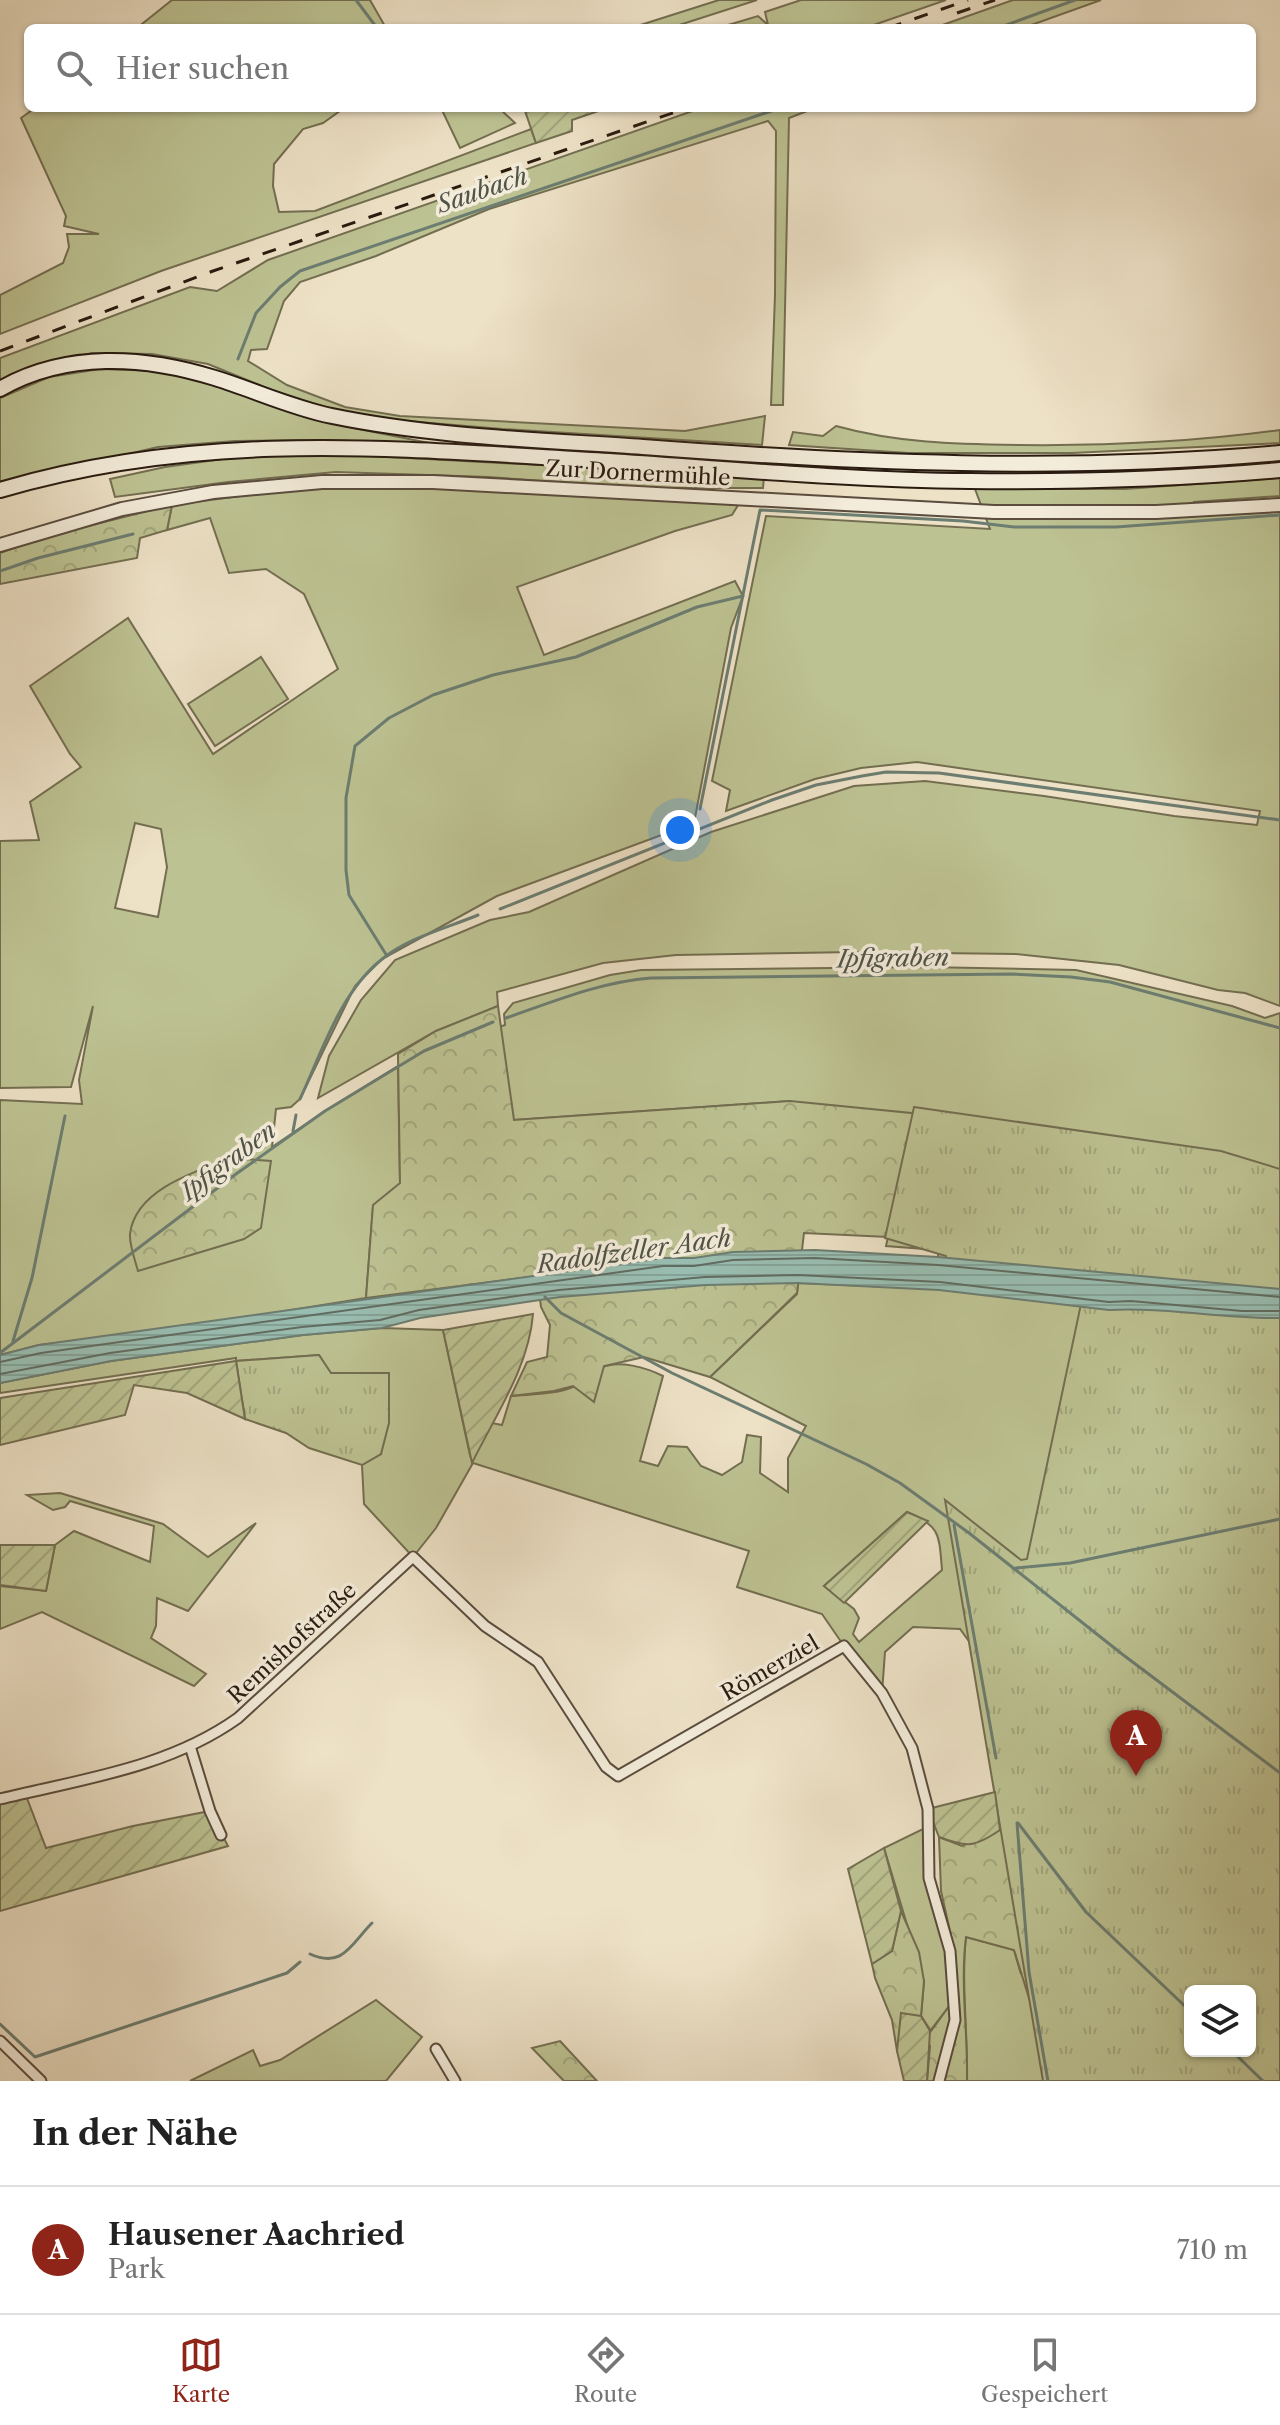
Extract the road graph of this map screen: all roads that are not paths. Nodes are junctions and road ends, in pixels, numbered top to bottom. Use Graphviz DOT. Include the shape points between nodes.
graph roads {
  1 [pos="0,389"];
  2 [pos="1280,453"];
  3 [pos="756,463"];
  4 [pos="807,466"];
  5 [pos="1280,470"];
  6 [pos="0,490"];
  7 [pos="1280,505"];
  8 [pos="0,545"];
  9 [pos="413,1557"];
  10 [pos="190,1746"];
  11 [pos="0,1799"];
  12 [pos="221,1835"];
  13 [pos="0,2041"];
  14 [pos="436,2049"];
  15 [pos="41,2081"];
  16 [pos="455,2081"];
  17 [pos="939,2081"];
  1 -- 3 [label="main road" via="49,369 126,360 213,377 329,416 408,429"];
  2 -- 4 [label="main road" via="1108,464"];
  3 -- 4 [label="main road"];
  3 -- 6 [label="main road" via="392,448 255,448 106,465"];
  4 -- 5 [label="main road" via="969,481"];
  7 -- 8 [label="street, Zur Dornermühle" via="994,512 337,481 213,492 122,509"];
  9 -- 10 [label="street, Remishofstraße" via="238,1718"];
  9 -- 17 [label="street, Römerziel" via="485,1626 538,1662 606,1767 618,1776 844,1646 882,1693 912,1748 928,1809 929,1878 950,1951 955,2020"];
  10 -- 11 [label="street, Remishofstraße" via="141,1766"];
  10 -- 12 [label="street"];
  13 -- 15 [label="street"];
  14 -- 16 [label="street"];
}
